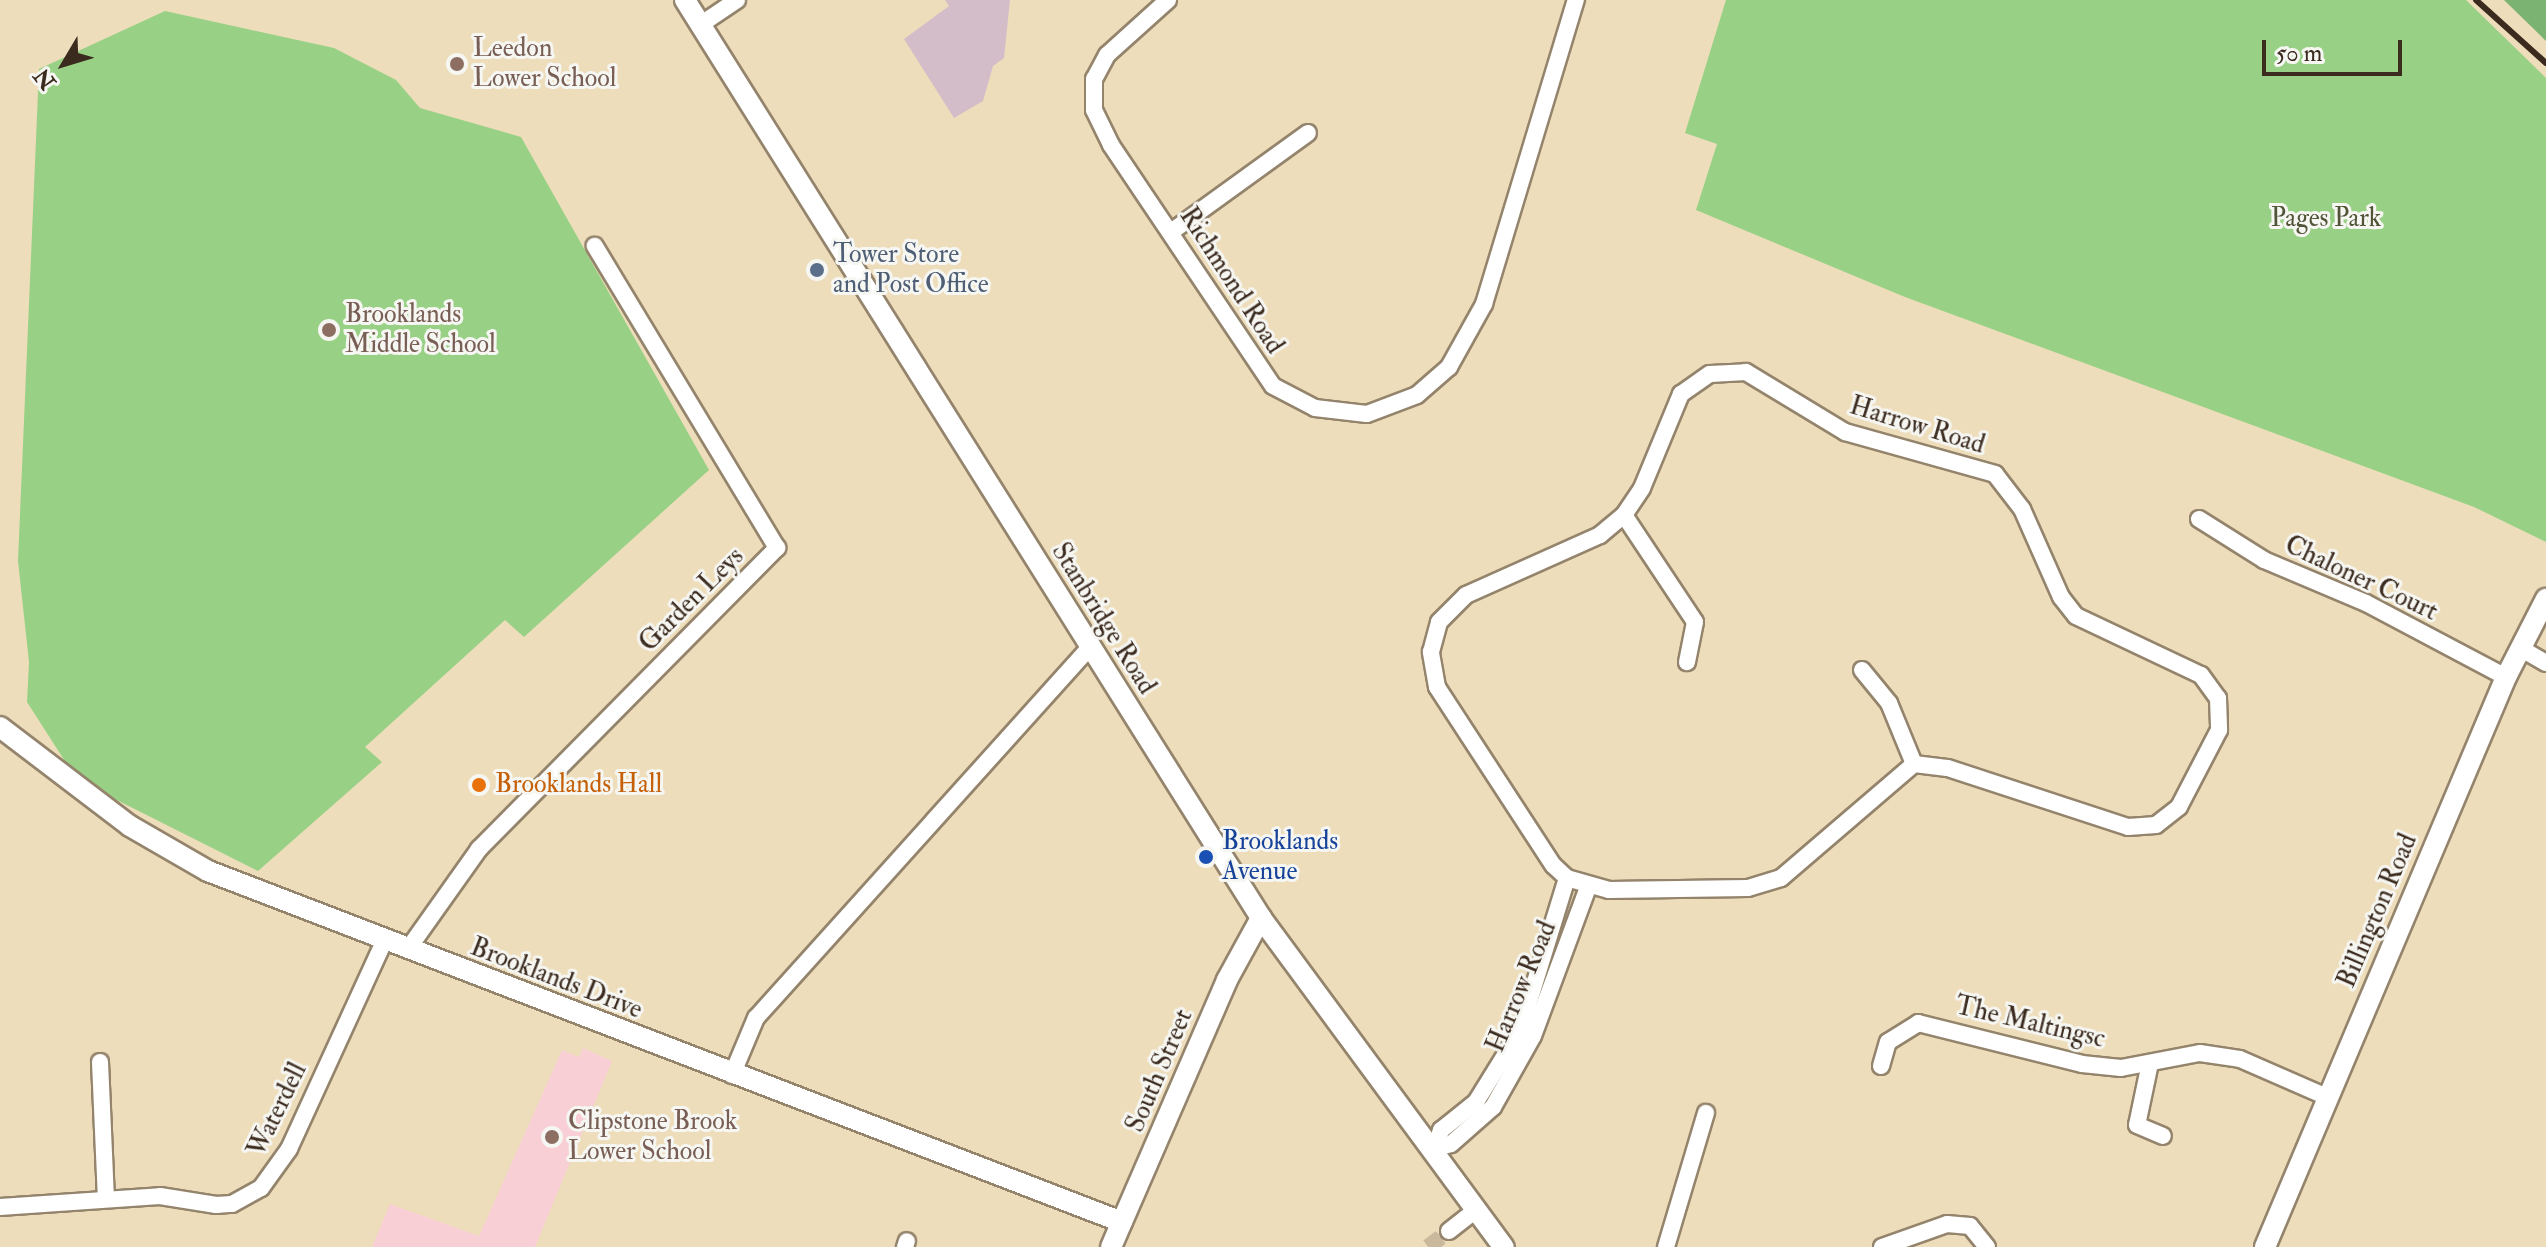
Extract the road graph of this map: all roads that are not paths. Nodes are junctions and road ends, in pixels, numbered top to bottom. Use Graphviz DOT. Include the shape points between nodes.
graph roads {
  1 [pos="685,0"];
  2 [pos="737,0"];
  3 [pos="1168,0"];
  4 [pos="1576,0"];
  5 [pos="703,23"];
  6 [pos="1308,133"];
  7 [pos="1171,232"];
  8 [pos="595,246"];
  9 [pos="1624,515"];
  10 [pos="2199,519"];
  11 [pos="2546,599"];
  12 [pos="1090,647"];
  13 [pos="2520,648"];
  14 [pos="1687,662"];
  15 [pos="2546,663"];
  16 [pos="1862,670"];
  17 [pos="2506,677"];
  18 [pos="0,727"];
  19 [pos="1914,764"];
  20 [pos="1567,878"];
  21 [pos="1588,887"];
  22 [pos="1261,918"];
  23 [pos="385,939"];
  24 [pos="408,949"];
  25 [pos="100,1062"];
  26 [pos="2150,1063"];
  27 [pos="1881,1066"];
  28 [pos="732,1075"];
  29 [pos="2327,1097"];
  30 [pos="1706,1113"];
  31 [pos="2163,1136"];
  32 [pos="1435,1148"];
  33 [pos="106,1197"];
  34 [pos="0,1207"];
  35 [pos="1476,1210"];
  36 [pos="1122,1222"];
  37 [pos="1449,1231"];
  38 [pos="1111,1247"];
  39 [pos="1504,1247"];
  40 [pos="1666,1247"];
  41 [pos="1882,1247"];
  42 [pos="1987,1247"];
  43 [pos="2265,1247"];
  1 -- 5 [label="street, Stanbridge Road"];
  2 -- 5 [label="street"];
  3 -- 7 [label="street, Richmond Road" via="1107,55 1094,79 1094,110"];
  4 -- 7 [label="street, Richmond Road" via="1484,304 1449,367 1417,395 1367,414 1315,408 1273,386"];
  5 -- 12 [label="street, Stanbridge Road"];
  6 -- 7 [label="street"];
  8 -- 24 [label="street, Garden Leys" via="777,548 479,849"];
  9 -- 14 [label="street" via="1695,622"];
  9 -- 19 [label="street, Harrow Road" via="1642,488 1681,394 1710,374 1746,372 1845,432 1995,474 2022,509 2061,597 2076,616 2201,675 2218,698 2219,730 2179,807 2156,825 2128,827 1947,768"];
  9 -- 20 [label="street, Harrow Road" via="1600,535 1466,595 1439,622 1431,652 1437,687 1553,865"];
  10 -- 17 [label="street, Chaloner Court" via="2264,560 2366,603"];
  11 -- 13 [label="street, Billington Road"];
  12 -- 22 [label="street, Stanbridge Road"];
  12 -- 28 [label="street" via="756,1018"];
  13 -- 15 [label="street"];
  13 -- 17 [label="street, Billington Road"];
  16 -- 19 [label="street" via="1889,703"];
  17 -- 29 [label="street, Billington Road"];
  18 -- 23 [label="street, Brooklands Drive" via="172,853"];
  19 -- 21 [label="street, Harrow Road" via="1781,878 1748,888"];
  20 -- 21 [label="street, Harrow Road"];
  20 -- 32 [label="street, Harrow Road" via="1520,1031 1476,1102 1441,1130"];
  21 -- 32 [label="street, Harrow Road" via="1533,1036 1493,1107 1451,1144"];
  22 -- 32 [label="street, Stanbridge Road"];
  22 -- 36 [label="street, South Street" via="1227,980"];
  23 -- 24 [label="street, Brooklands Drive"];
  23 -- 33 [label="street, Waterdell" via="289,1149 261,1188 232,1204 216,1205 160,1196"];
  24 -- 28 [label="street, Brooklands Drive"];
  25 -- 33 [label="street"];
  26 -- 27 [label="street, The Maltingsc" via="2121,1068 2082,1064 1918,1023 1888,1042"];
  26 -- 29 [label="street, The Maltingsc" via="2200,1053 2240,1059"];
  26 -- 31 [label="street" via="2137,1125"];
  28 -- 36 [label="street, Brooklands Drive"];
  29 -- 43 [label="street, Billington Road"];
  30 -- 40 [label="street"];
  32 -- 35 [label="street, Stanbridge Road"];
  33 -- 34 [label="street, Waterdell"];
  35 -- 37 [label="street"];
  35 -- 39 [label="street, Stanbridge Road"];
  36 -- 38 [label="street, South Street"];
  41 -- 42 [label="street" via="1947,1224 1970,1226"];
}
